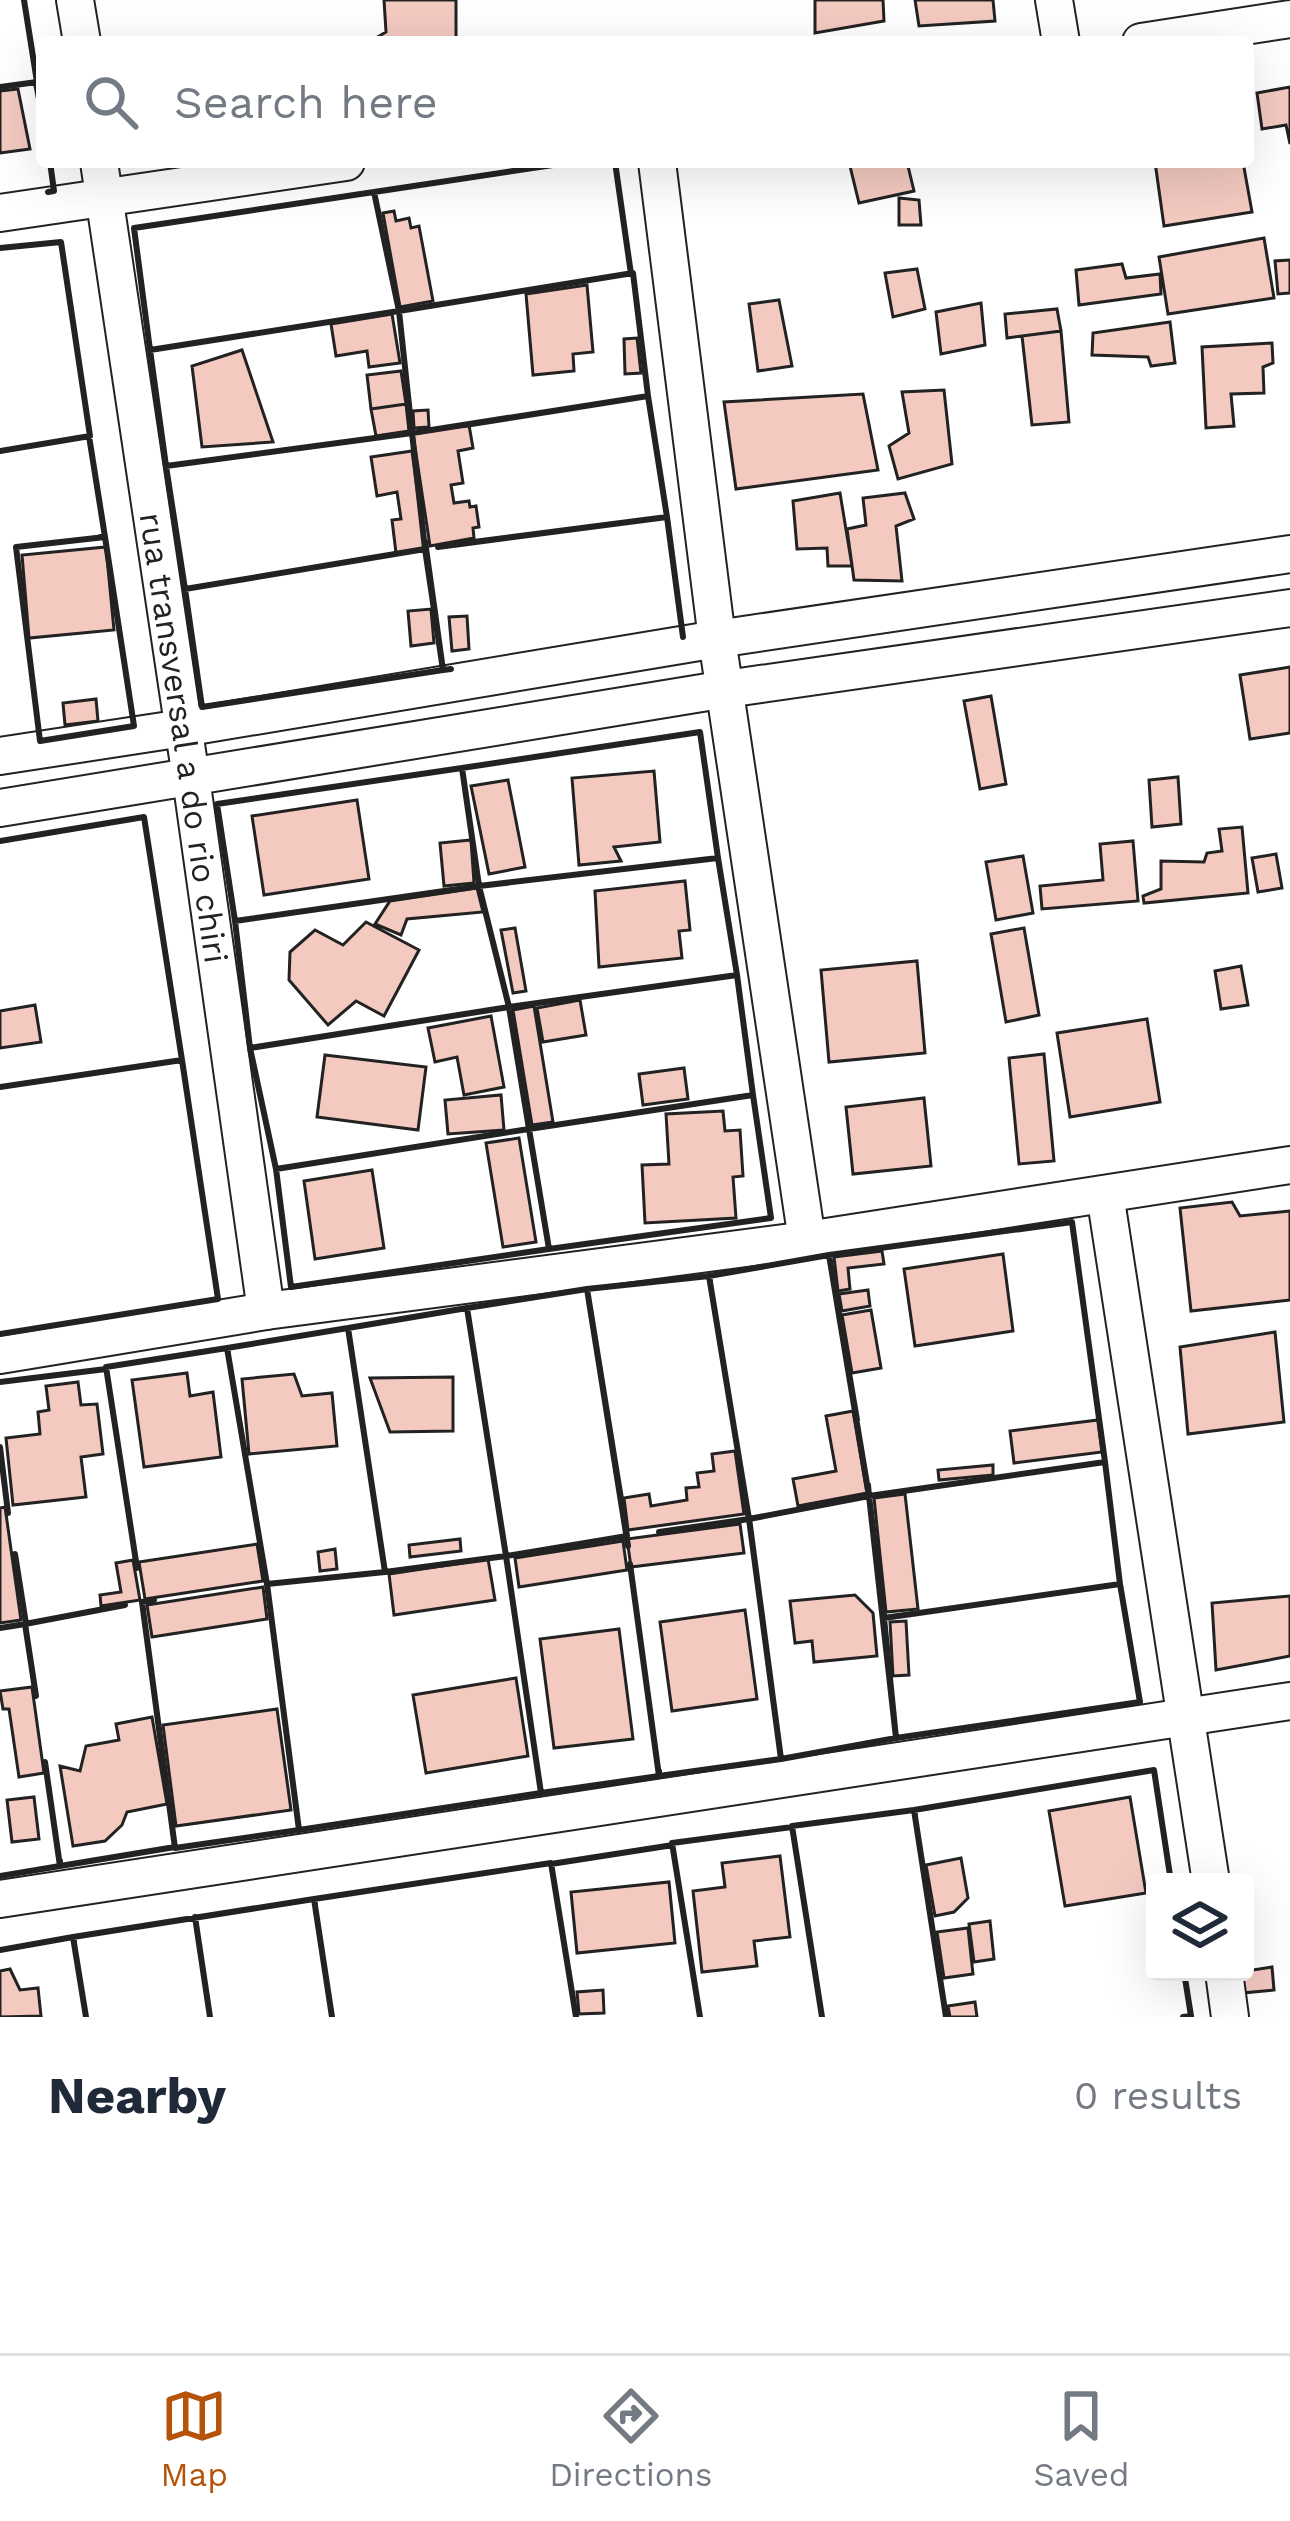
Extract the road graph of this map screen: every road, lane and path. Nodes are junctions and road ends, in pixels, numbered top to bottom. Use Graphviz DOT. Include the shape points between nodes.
graph roads {
  1 [pos="75,0"];
  2 [pos="1054,0"];
  3 [pos="1290,19"];
  4 [pos="81,36"];
  5 [pos="1060,36"];
  6 [pos="1180,36"];
  7 [pos="260,168"];
  8 [pos="658,168"];
  9 [pos="102,179"];
  10 [pos="0,213"];
  11 [pos="1290,554"];
  12 [pos="1290,608"];
  13 [pos="717,640"];
  14 [pos="726,688"];
  15 [pos="184,728"];
  16 [pos="0,756"];
  17 [pos="191,778"];
  18 [pos="0,808"];
  19 [pos="1290,1166"];
  20 [pos="1106,1194"];
  21 [pos="807,1240"];
  22 [pos="266,1311"];
  23 [pos="0,1355"];
  24 [pos="1290,1701"];
  25 [pos="1186,1715"];
  26 [pos="1209,1873"];
  27 [pos="0,1899"];
  28 [pos="1225,1981"];
  29 [pos="1230,2017"];
  1 -- 4 [label="street"];
  2 -- 5 [label="street"];
  3 -- 6 [label="street"];
  7 -- 9 [label="street"];
  8 -- 13 [label="street"];
  9 -- 10 [label="street"];
  9 -- 15 [label="street, rua transversal a do rio chiri"];
  11 -- 13 [label="street"];
  12 -- 14 [label="street"];
  13 -- 14 [label="street"];
  13 -- 15 [label="street"];
  14 -- 17 [label="street"];
  14 -- 21 [label="street"];
  15 -- 16 [label="street"];
  15 -- 17 [label="street, rua transversal a do rio chiri"];
  17 -- 18 [label="street"];
  17 -- 22 [label="street, rua transversal a do rio chiri"];
  19 -- 20 [label="street"];
  20 -- 21 [label="street"];
  20 -- 25 [label="street"];
  21 -- 22 [label="street"];
  22 -- 23 [label="street"];
  24 -- 25 [label="street"];
  25 -- 26 [label="street"];
  25 -- 27 [label="street"];
  28 -- 29 [label="street"];
}
